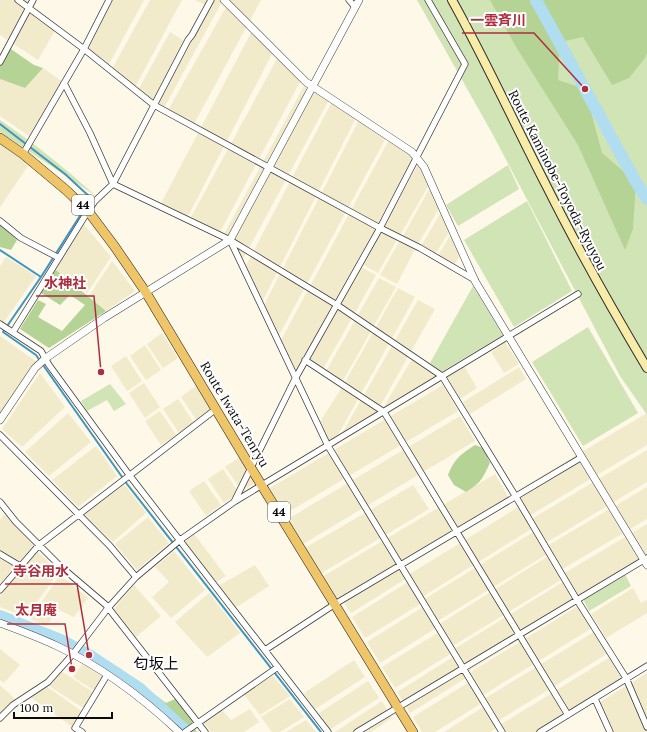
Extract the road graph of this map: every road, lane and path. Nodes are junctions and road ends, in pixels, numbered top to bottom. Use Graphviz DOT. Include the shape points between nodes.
graph roads {
  1 [pos="18,0"];
  2 [pos="33,0"];
  3 [pos="109,0"];
  4 [pos="211,0"];
  5 [pos="224,0"];
  6 [pos="348,0"];
  7 [pos="428,0"];
  8 [pos="452,0"];
  9 [pos="357,3"];
  10 [pos="29,8"];
  11 [pos="84,49"];
  12 [pos="0,62"];
  13 [pos="64,83"];
  14 [pos="312,87"];
  15 [pos="154,105"];
  16 [pos="0,138"];
  17 [pos="23,154"];
  18 [pos="418,158"];
  19 [pos="269,168"];
  20 [pos="113,184"];
  21 [pos="88,211"];
  22 [pos="0,222"];
  23 [pos="380,228"];
  24 [pos="230,240"];
  25 [pos="58,258"];
  26 [pos="475,280"];
  27 [pos="145,291"];
  28 [pos="578,294"];
  29 [pos="337,305"];
  30 [pos="0,324"];
  31 [pos="13,332"];
  32 [pos="509,336"];
  33 [pos="46,358"];
  34 [pos="306,360"];
  35 [pos="647,368"];
  36 [pos="442,376"];
  37 [pos="295,379"];
  38 [pos="216,409"];
  39 [pos="384,412"];
  40 [pos="0,420"];
  41 [pos="0,434"];
  42 [pos="328,446"];
  43 [pos="582,457"];
  44 [pos="251,468"];
  45 [pos="130,476"];
  46 [pos="263,485"];
  47 [pos="516,497"];
  48 [pos="0,502"];
  49 [pos="234,502"];
  50 [pos="80,514"];
  51 [pos="457,532"];
  52 [pos="180,540"];
  53 [pos="39,545"];
  54 [pos="0,554"];
  55 [pos="646,561"];
  56 [pos="401,565"];
  57 [pos="20,566"];
  58 [pos="136,577"];
  59 [pos="0,590"];
  60 [pos="577,600"];
  61 [pos="335,604"];
  62 [pos="108,608"];
  63 [pos="0,623"];
  64 [pos="519,634"];
  65 [pos="265,650"];
  66 [pos="73,654"];
  67 [pos="647,666"];
  68 [pos="278,667"];
  69 [pos="463,669"];
  70 [pos="107,675"];
  71 [pos="626,678"];
  72 [pos="595,699"];
  73 [pos="398,708"];
  74 [pos="568,715"];
  75 [pos="0,718"];
  76 [pos="198,723"];
  77 [pos="647,727"];
  78 [pos="82,732"];
  79 [pos="179,732"];
  80 [pos="185,732"];
  81 [pos="205,732"];
  82 [pos="328,732"];
  83 [pos="357,732"];
  84 [pos="413,732"];
  85 [pos="502,732"];
  86 [pos="540,732"];
  87 [pos="610,732"];
  1 -- 10 [label="street"];
  2 -- 10 [label="street"];
  3 -- 11 [label="street"];
  4 -- 15 [label="street"];
  5 -- 14 [label="street"];
  6 -- 9 [label="street"];
  7 -- 18 [label="street" via="465,64"];
  8 -- 35 [label="main road, Route Kaminobe-Toyoda-Ryuyou" via="601,289"];
  9 -- 14 [label="street"];
  10 -- 11 [label="street"];
  10 -- 12 [label="street"];
  11 -- 13 [label="street"];
  11 -- 15 [label="street"];
  13 -- 17 [label="street"];
  13 -- 20 [label="street"];
  14 -- 18 [label="street"];
  14 -- 19 [label="street"];
  15 -- 19 [label="street"];
  15 -- 20 [label="street"];
  16 -- 17 [label="main road, Route Iwata-Tenryu / 44"];
  17 -- 21 [label="main road, Route Iwata-Tenryu / 44"];
  18 -- 23 [label="street"];
  18 -- 26 [label="street"];
  19 -- 23 [label="street"];
  19 -- 24 [label="street"];
  20 -- 21 [label="street"];
  20 -- 24 [label="street"];
  21 -- 25 [label="street"];
  21 -- 27 [label="main road, Route Iwata-Tenryu / 44"];
  22 -- 25 [label="street" via="21,238"];
  23 -- 26 [label="street"];
  23 -- 29 [label="street"];
  24 -- 27 [label="street"];
  24 -- 29 [label="street"];
  24 -- 37 [label="street"];
  25 -- 31 [label="street"];
  26 -- 32 [label="street"];
  27 -- 33 [label="street"];
  27 -- 38 [label="main road, Route Iwata-Tenryu / 44"];
  28 -- 32 [label="street"];
  29 -- 34 [label="street"];
  29 -- 36 [label="street"];
  30 -- 31 [label="street"];
  31 -- 33 [label="street" via="41,351"];
  32 -- 36 [label="street"];
  32 -- 43 [label="street"];
  33 -- 40 [label="street" via="35,368"];
  33 -- 45 [label="street"];
  34 -- 37 [label="street"];
  34 -- 39 [label="street"];
  36 -- 39 [label="street"];
  36 -- 47 [label="street"];
  37 -- 42 [label="street"];
  37 -- 44 [label="street"];
  38 -- 44 [label="main road, Route Iwata-Tenryu / 44"];
  38 -- 45 [label="street"];
  39 -- 42 [label="street"];
  39 -- 51 [label="street"];
  41 -- 50 [label="street"];
  42 -- 46 [label="street"];
  42 -- 56 [label="street"];
  43 -- 47 [label="street"];
  43 -- 55 [label="street"];
  44 -- 46 [label="main road, Route Iwata-Tenryu / 44"];
  44 -- 49 [label="street"];
  45 -- 50 [label="street"];
  45 -- 52 [label="street"];
  46 -- 49 [label="street"];
  46 -- 61 [label="main road, Route Iwata-Tenryu / 44"];
  47 -- 51 [label="street"];
  47 -- 60 [label="street"];
  48 -- 53 [label="street"];
  49 -- 52 [label="street"];
  50 -- 53 [label="street"];
  50 -- 58 [label="street"];
  51 -- 56 [label="street"];
  51 -- 64 [label="street"];
  52 -- 58 [label="street"];
  52 -- 65 [label="street"];
  53 -- 57 [label="street"];
  53 -- 62 [label="street"];
  54 -- 57 [label="street"];
  55 -- 60 [label="street"];
  56 -- 61 [label="street"];
  56 -- 69 [label="street"];
  57 -- 59 [label="street"];
  58 -- 62 [label="street"];
  60 -- 64 [label="street"];
  60 -- 71 [label="street"];
  61 -- 65 [label="street"];
  61 -- 73 [label="main road, Route Iwata-Tenryu / 44"];
  62 -- 66 [label="street"];
  62 -- 76 [label="street"];
  63 -- 66 [label="street"];
  64 -- 69 [label="street"];
  64 -- 74 [label="street"];
  65 -- 68 [label="street"];
  66 -- 70 [label="street"];
  66 -- 75 [label="street" via="48,682"];
  67 -- 71 [label="street"];
  68 -- 76 [label="street"];
  68 -- 82 [label="street"];
  69 -- 73 [label="street"];
  69 -- 85 [label="street"];
  70 -- 78 [label="street" via="75,728"];
  70 -- 79 [label="street" via="144,701"];
  71 -- 72 [label="street"];
  71 -- 77 [label="street"];
  72 -- 74 [label="street"];
  72 -- 87 [label="street"];
  73 -- 83 [label="street"];
  73 -- 84 [label="main road, Route Iwata-Tenryu / 44"];
  74 -- 86 [label="street"];
  76 -- 80 [label="street"];
  76 -- 81 [label="street"];
}
